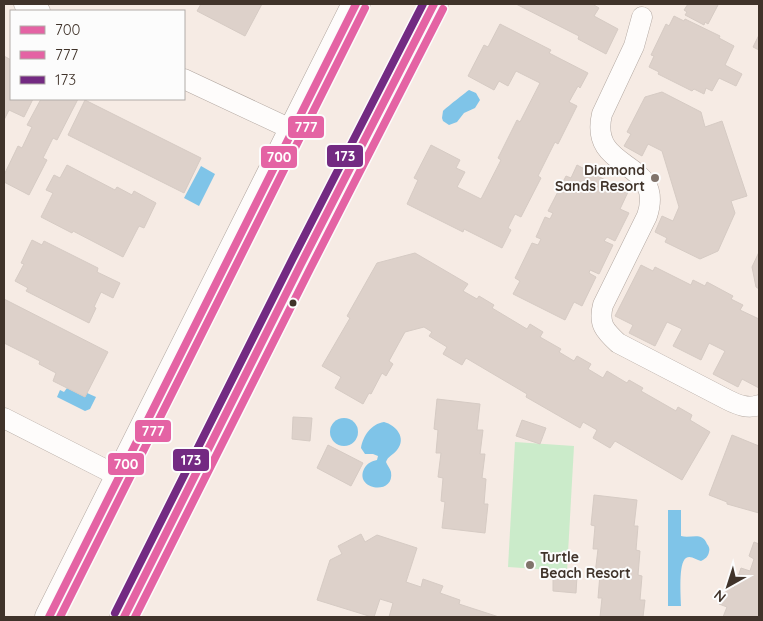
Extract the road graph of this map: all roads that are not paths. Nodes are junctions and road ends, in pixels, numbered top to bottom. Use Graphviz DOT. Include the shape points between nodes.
graph roads {
  1 [pos="24,4"];
  2 [pos="356,4"];
  3 [pos="434,4"];
  4 [pos="38,10"];
  5 [pos="642,17"];
  6 [pos="185,79"];
  7 [pos="293,130"];
  8 [pos="759,405"];
  9 [pos="4,418"];
  10 [pos="120,477"];
  11 [pos="49,617"];
  12 [pos="124,617"];
  1 -- 4 [label="street"];
  2 -- 7 [label="highway"];
  3 -- 12 [label="highway"];
  5 -- 8 [label="street" via="634,46 599,125 605,147 646,184 650,205 603,305 602,323 618,343 719,396 741,406"];
  6 -- 7 [label="street"];
  7 -- 10 [label="highway"];
  9 -- 10 [label="street"];
  10 -- 11 [label="highway"];
}
